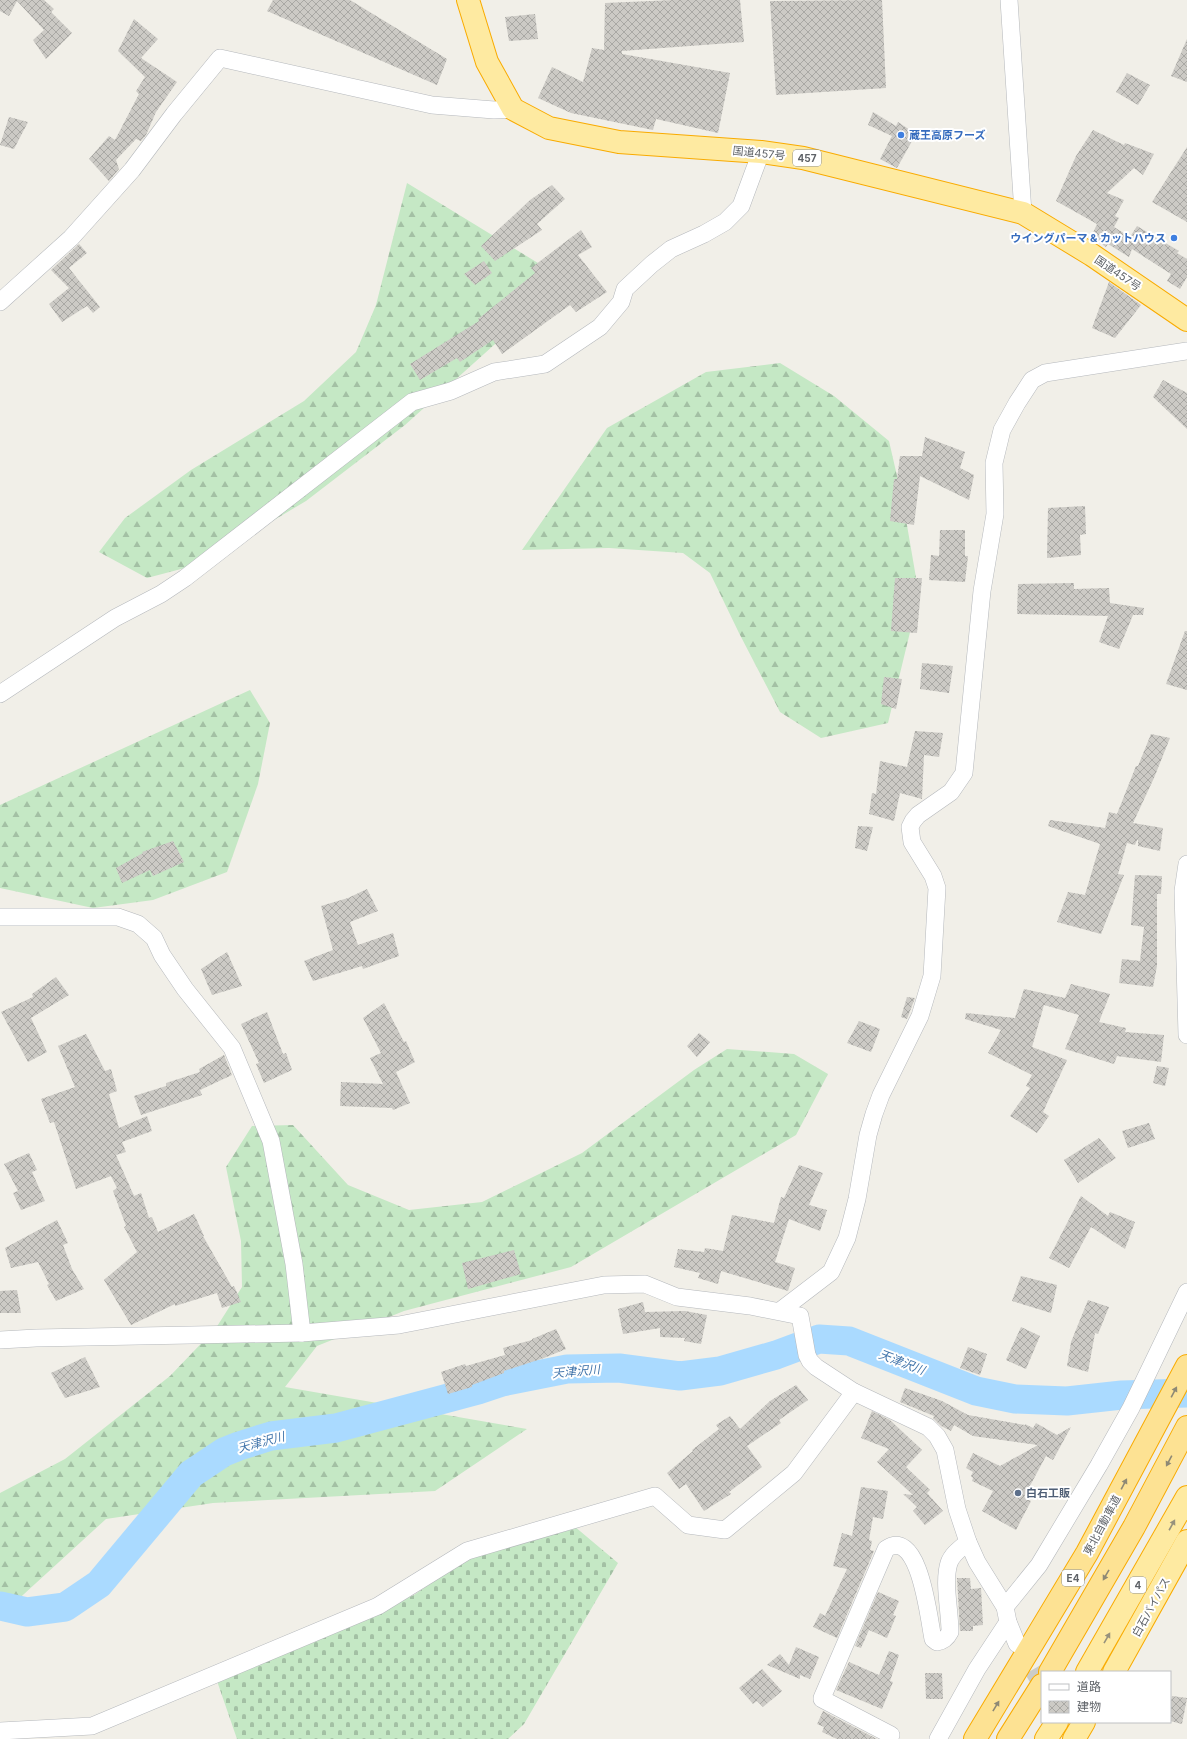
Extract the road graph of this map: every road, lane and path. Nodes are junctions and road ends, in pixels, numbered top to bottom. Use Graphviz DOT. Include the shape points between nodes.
graph roads {
  1 [pos="468,0"];
  2 [pos="1009,0"];
  3 [pos="513,109"];
  4 [pos="761,152"];
  5 [pos="1023,213"];
  6 [pos="0,302"];
  7 [pos="1187,320"];
  8 [pos="1187,351"];
  9 [pos="0,694"];
  10 [pos="1187,864"];
  11 [pos="0,917"];
  12 [pos="1187,1035"];
  13 [pos="1187,1292"];
  14 [pos="780,1311"];
  15 [pos="302,1333"];
  16 [pos="0,1340"];
  17 [pos="1186,1369"];
  18 [pos="854,1392"];
  19 [pos="1187,1427"];
  20 [pos="1187,1497"];
  21 [pos="968,1542"];
  22 [pos="1187,1542"];
  23 [pos="1007,1614"];
  24 [pos="1017,1644"];
  25 [pos="1051,1671"];
  26 [pos="1088,1671"];
  27 [pos="1115,1671"];
  28 [pos="1041,1687"];
  29 [pos="1056,1723"];
  30 [pos="1083,1723"];
  31 [pos="0,1731"];
  32 [pos="96,1733"];
  33 [pos="891,1735"];
  34 [pos="938,1739"];
  35 [pos="975,1739"];
  36 [pos="1008,1739"];
  37 [pos="1046,1739"];
  38 [pos="1074,1739"];
  1 -- 3 [label="highway" via="487,62"];
  2 -- 5 [label="street"];
  3 -- 4 [label="highway, 国道457号 / 457" via="549,128 619,142"];
  3 -- 6 [label="street" via="432,105 220,58 132,170 92,215 71,238"];
  4 -- 5 [label="highway, 国道457号 / 457" via="803,158"];
  4 -- 9 [label="street" via="741,206 725,222 671,249 652,264 625,289 621,302 600,327 545,364 494,372 451,391 412,402 185,578 115,618"];
  5 -- 7 [label="highway, 国道457号 / 457" via="1092,255"];
  8 -- 14 [label="street" via="1045,372 1032,380 1002,430 994,463 995,514 982,591 964,773 951,792 918,815 910,828 912,842 933,876 937,888 933,964 925,1005 874,1114 857,1199 841,1254 831,1272"];
  10 -- 12 [label="street" via="1184,891"];
  11 -- 15 [label="street" via="118,917 138,924 154,938 185,989 232,1048 271,1141 294,1264"];
  13 -- 23 [label="street" via="1152,1366 1099,1465"];
  14 -- 15 [label="street" via="677,1297 645,1284 604,1285 399,1325"];
  14 -- 18 [label="street" via="800,1316 810,1361"];
  15 -- 16 [label="street" via="43,1337"];
  35 -- 17 [label="highway, 東北自動車道 / E4, one-way" via="1088,1553"];
  18 -- 21 [label="street" via="914,1419 937,1436 945,1450 957,1509"];
  18 -- 32 [label="street" via="794,1473 725,1530 688,1525 654,1496 467,1551 378,1606"];
  19 -- 25 [label="highway, E4, one-way" via="1134,1527"];
  26 -- 20 [label="highway, 白石バイパス / 4, one-way"];
  21 -- 23 [label="street"];
  21 -- 33 [label="street" via="949,1562 947,1573 950,1632 942,1642 933,1639 922,1584 910,1554 901,1546 890,1546 886,1549 822,1698"];
  22 -- 27 [label="highway, 白石バイパス / 4"];
  23 -- 24 [label="street"];
  23 -- 34 [label="street"];
  28 -- 36 [label="highway"];
  29 -- 37 [label="highway"];
  30 -- 38 [label="highway"];
  31 -- 32 [label="street"];
}
